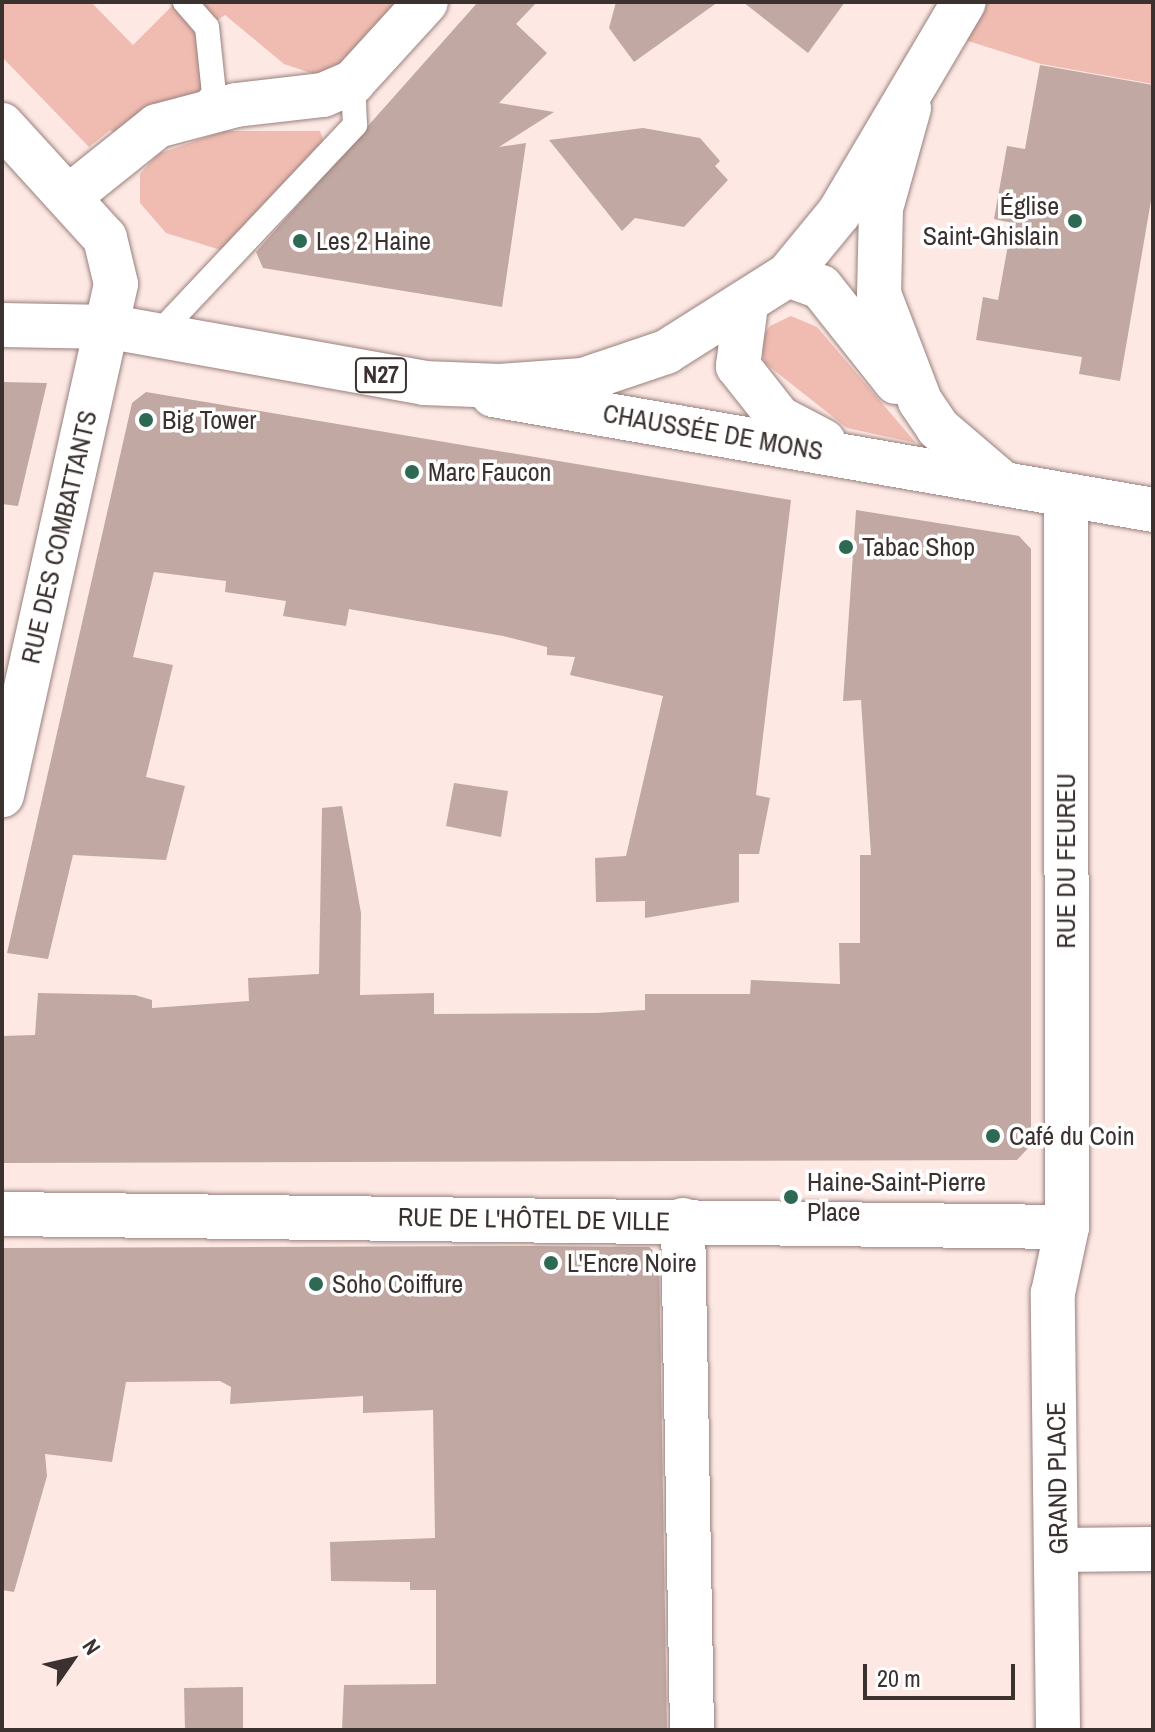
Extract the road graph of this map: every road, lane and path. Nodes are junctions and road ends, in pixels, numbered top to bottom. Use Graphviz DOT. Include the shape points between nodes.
graph roads {
  1 [pos="185,2"];
  2 [pos="426,2"];
  3 [pos="964,2"];
  4 [pos="353,82"];
  5 [pos="914,90"];
  6 [pos="195,113"];
  7 [pos="2,125"];
  8 [pos="71,195"];
  9 [pos="788,275"];
  10 [pos="746,305"];
  11 [pos="2,325"];
  12 [pos="111,327"];
  13 [pos="157,335"];
  14 [pos="424,383"];
  15 [pos="938,428"];
  16 [pos="849,456"];
  17 [pos="1002,482"];
  18 [pos="1066,495"];
  19 [pos="1153,510"];
  20 [pos="2,795"];
  21 [pos="2,1214"];
  22 [pos="683,1220"];
  23 [pos="1067,1227"];
  24 [pos="1153,1549"];
  25 [pos="1058,1550"];
  26 [pos="692,1730"];
  27 [pos="1058,1730"];
  1 -- 6 [label="lane" via="207,27 214,94"];
  2 -- 4 [label="street"];
  3 -- 5 [label="street, CHAUSSÉE DE MONS / N27"];
  4 -- 6 [label="street" via="323,95"];
  4 -- 13 [label="lane" via="355,125"];
  5 -- 9 [label="street, CHAUSSÉE DE MONS / N27" via="839,213"];
  5 -- 15 [label="street, CHAUSSÉE DE MONS" via="881,208 879,294 902,362"];
  6 -- 8 [label="street" via="157,126"];
  7 -- 8 [label="street"];
  8 -- 12 [label="street, RUE DES COMBATTANTS" via="105,238 116,284"];
  9 -- 10 [label="street, CHAUSSÉE DE MONS / N27"];
  9 -- 15 [label="street, CHAUSSÉE DE MONS" via="821,287"];
  10 -- 14 [label="street, CHAUSSÉE DE MONS / N27" via="666,352 583,380"];
  10 -- 16 [label="street" via="738,366 754,393 779,418"];
  11 -- 12 [label="street, CHAUSSÉE DE MONS / N27"];
  12 -- 13 [label="street, CHAUSSÉE DE MONS / N27"];
  12 -- 20 [label="street, RUE DES COMBATTANTS"];
  13 -- 14 [label="street, CHAUSSÉE DE MONS / N27"];
  14 -- 16 [label="street, CHAUSSÉE DE MONS"];
  15 -- 17 [label="street, CHAUSSÉE DE MONS"];
  16 -- 17 [label="street, CHAUSSÉE DE MONS"];
  17 -- 18 [label="street, CHAUSSÉE DE MONS"];
  18 -- 19 [label="street, CHAUSSÉE DE MONS"];
  18 -- 23 [label="street, RUE DU FEUREU"];
  21 -- 22 [label="street, RUE DE L'HÔTEL DE VILLE"];
  22 -- 23 [label="street, RUE DE L'HÔTEL DE VILLE"];
  22 -- 26 [label="street"];
  23 -- 25 [label="street, GRAND PLACE" via="1053,1293"];
  24 -- 25 [label="street"];
  25 -- 27 [label="street, GRAND PLACE"];
}
